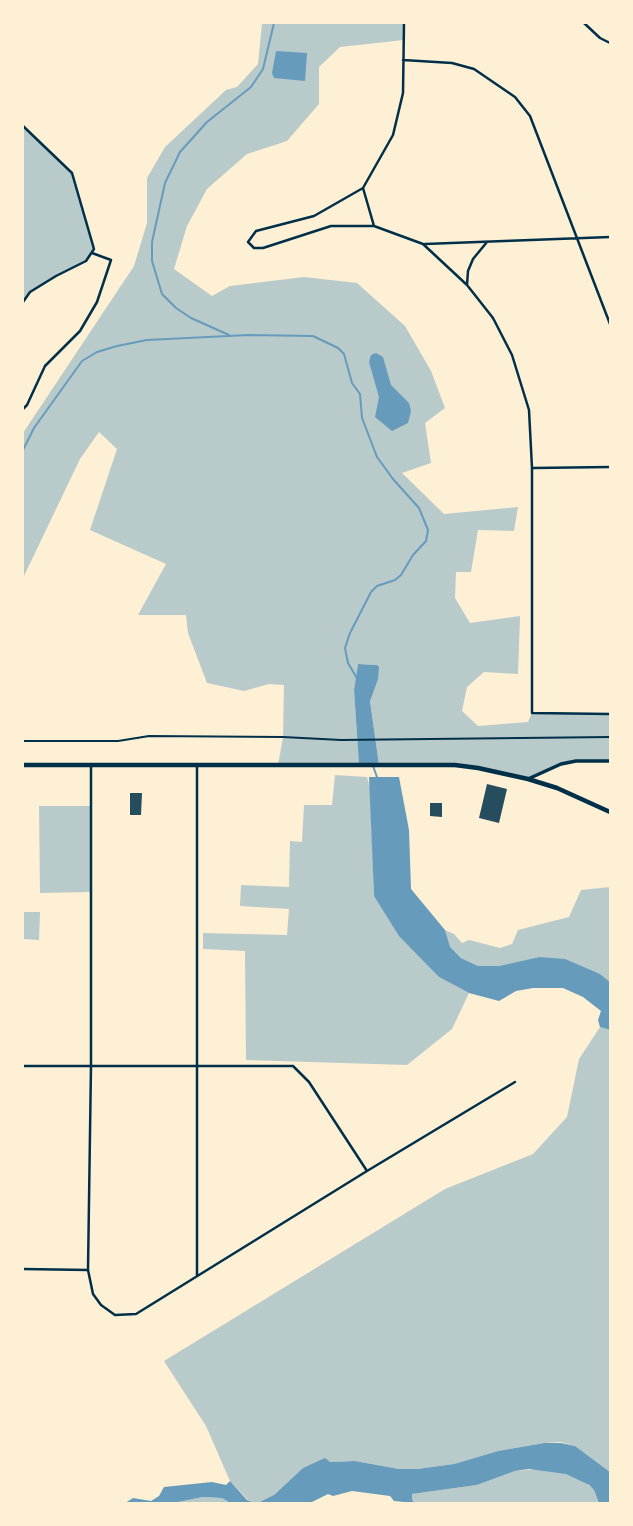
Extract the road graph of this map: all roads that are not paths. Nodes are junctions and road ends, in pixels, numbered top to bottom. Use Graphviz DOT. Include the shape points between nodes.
graph roads {
  1 [pos="404,23"];
  2 [pos="584,23"];
  3 [pos="610,43"];
  4 [pos="403,61"];
  5 [pos="23,126"];
  6 [pos="363,188"];
  7 [pos="374,226"];
  8 [pos="610,237"];
  9 [pos="578,238"];
  10 [pos="487,242"];
  11 [pos="423,244"];
  12 [pos="93,251"];
  13 [pos="467,285"];
  14 [pos="23,302"];
  15 [pos="610,324"];
  16 [pos="23,409"];
  17 [pos="610,467"];
  18 [pos="532,468"];
  19 [pos="610,714"];
  20 [pos="610,761"];
  21 [pos="23,765"];
  22 [pos="91,765"];
  23 [pos="197,765"];
  24 [pos="528,779"];
  25 [pos="610,812"];
  26 [pos="91,1065"];
  27 [pos="195,1065"];
  28 [pos="23,1066"];
  29 [pos="515,1082"];
  30 [pos="367,1171"];
  31 [pos="23,1269"];
  32 [pos="88,1270"];
  33 [pos="197,1278"];
  1 -- 4 [label="street"];
  2 -- 3 [label="street"];
  4 -- 6 [label="street" via="403,93 393,135"];
  4 -- 9 [label="street" via="474,69 515,97 536,129"];
  5 -- 12 [label="street" via="72,173"];
  6 -- 7 [label="street"];
  6 -- 7 [label="street" via="314,216 256,231 248,242 263,248 331,226"];
  7 -- 11 [label="street"];
  8 -- 9 [label="street"];
  9 -- 10 [label="street"];
  9 -- 15 [label="street"];
  10 -- 11 [label="street"];
  10 -- 13 [label="street" via="473,259"];
  11 -- 13 [label="street"];
  12 -- 14 [label="street" via="86,261 30,292"];
  12 -- 16 [label="street" via="111,260 96,302 80,331 45,366"];
  13 -- 18 [label="street" via="493,318 512,355 529,410"];
  17 -- 18 [label="street"];
  18 -- 19 [label="street" via="532,713"];
  20 -- 24 [label="street" via="561,764"];
  21 -- 22 [label="main road"];
  22 -- 23 [label="main road"];
  22 -- 26 [label="street"];
  23 -- 24 [label="main road" via="478,768"];
  23 -- 27 [label="street"];
  24 -- 25 [label="main road"];
  26 -- 27 [label="street"];
  26 -- 28 [label="street"];
  26 -- 32 [label="street"];
  27 -- 30 [label="street" via="293,1066 309,1082"];
  27 -- 33 [label="street"];
  29 -- 30 [label="street"];
  30 -- 33 [label="street"];
  31 -- 32 [label="street"];
  32 -- 33 [label="street" via="93,1294 115,1315 136,1314"];
}
